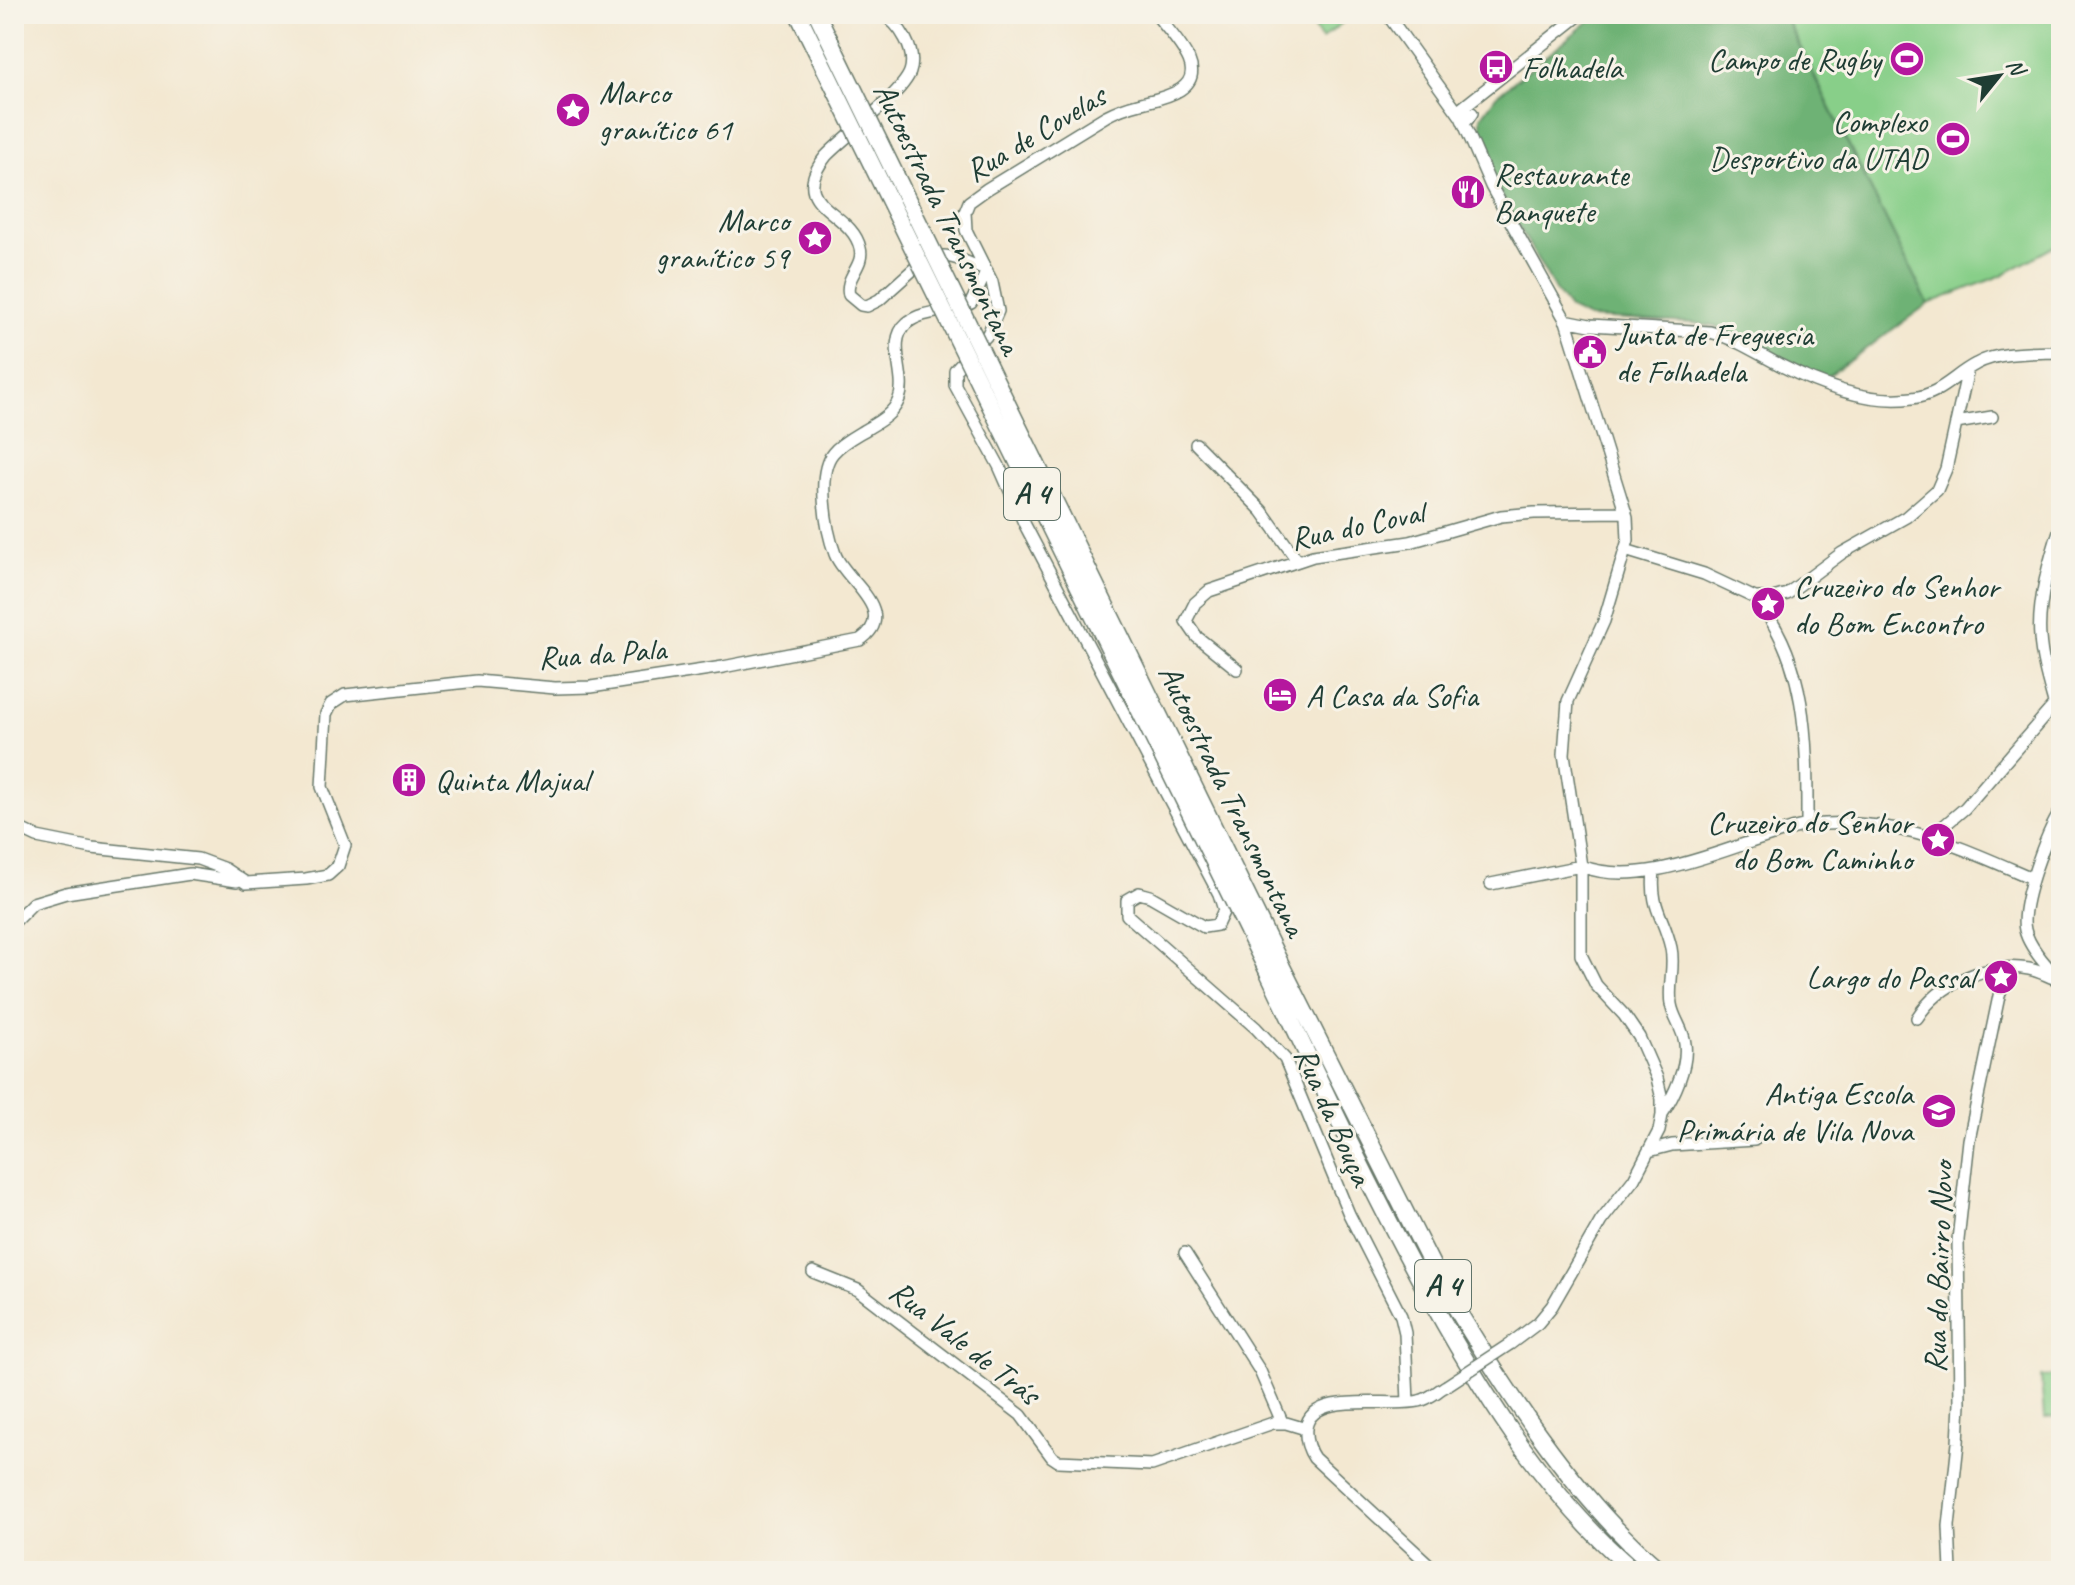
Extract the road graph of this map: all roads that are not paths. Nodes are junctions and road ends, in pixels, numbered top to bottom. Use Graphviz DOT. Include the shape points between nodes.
graph roads {
  1 [pos="798,14"];
  2 [pos="817,14"];
  3 [pos="882,14"];
  4 [pos="1156,14"];
  5 [pos="1387,14"];
  6 [pos="1581,14"];
  7 [pos="1464,113"];
  8 [pos="987,271"];
  9 [pos="1565,320"];
  10 [pos="2061,352"];
  11 [pos="1968,369"];
  12 [pos="1992,417"];
  13 [pos="1956,423"];
  14 [pos="1196,444"];
  15 [pos="1626,512"];
  16 [pos="2061,525"];
  17 [pos="1625,550"];
  18 [pos="1297,560"];
  19 [pos="1782,596"];
  20 [pos="1755,598"];
  21 [pos="1773,623"];
  22 [pos="1237,669"];
  23 [pos="2055,704"];
  24 [pos="2061,730"];
  25 [pos="2061,811"];
  26 [pos="1807,825"];
  27 [pos="14,826"];
  28 [pos="1932,836"];
  29 [pos="1581,866"];
  30 [pos="1654,871"];
  31 [pos="2032,878"];
  32 [pos="242,882"];
  33 [pos="1491,884"];
  34 [pos="1218,891"];
  35 [pos="14,922"];
  36 [pos="1275,968"];
  37 [pos="2008,969"];
  38 [pos="2060,980"];
  39 [pos="1917,1018"];
  40 [pos="1662,1115"];
  41 [pos="1754,1140"];
  42 [pos="1649,1151"];
  43 [pos="1185,1253"];
  44 [pos="813,1272"];
  45 [pos="1408,1402"];
  46 [pos="1282,1422"];
  47 [pos="1306,1429"];
  48 [pos="2061,1566"];
  49 [pos="1436,1571"];
  50 [pos="1634,1571"];
  51 [pos="1661,1571"];
  52 [pos="1951,1571"];
  53 [pos="2055,1571"];
  1 -- 36 [label="highway, Autoestrada Transmontana / A 4, bridge"];
  2 -- 36 [label="highway, Autoestrada Transmontana / A 4, bridge"];
  3 -- 8 [label="street" via="903,36 910,71 897,90 826,156 812,185 819,201 860,247 849,295 861,305 873,303 936,255"];
  4 -- 8 [label="street, Rua de Covelas" via="1191,69 1185,86 1106,116 969,202 964,224"];
  5 -- 7 [label="street"];
  6 -- 7 [label="street"];
  7 -- 9 [label="street" via="1491,186"];
  8 -- 32 [label="street, Rua da Pala" via="971,303 905,325 898,339 901,390 896,406 837,449 827,464 824,489 834,550 873,608 874,620 865,636 723,667 584,688 477,681 345,695 327,710 322,779 344,842 338,866 331,874 310,879"];
  8 -- 34 [label="street, Rua de Covelas" via="997,317 955,370 957,391"];
  9 -- 11 [label="street" via="1724,335 1834,388 1880,398 1931,394"];
  9 -- 15 [label="street"];
  10 -- 11 [label="street" via="1984,360"];
  11 -- 13 [label="street"];
  12 -- 13 [label="street"];
  13 -- 19 [label="street" via="1944,476 1933,495"];
  14 -- 18 [label="street" via="1262,511"];
  15 -- 17 [label="street"];
  15 -- 18 [label="street, Rua do Coval" via="1501,516 1417,541"];
  16 -- 23 [label="street" via="2039,627"];
  17 -- 20 [label="street" via="1704,574"];
  17 -- 29 [label="street" via="1602,627 1566,711 1566,772"];
  18 -- 22 [label="street, Rua do Coval" via="1209,591 1187,615 1194,634"];
  19 -- 20 [label="street"];
  19 -- 21 [label="street"];
  20 -- 21 [label="street"];
  21 -- 26 [label="street" via="1802,701"];
  23 -- 24 [label="street"];
  23 -- 28 [label="street" via="1965,808"];
  25 -- 31 [label="street"];
  26 -- 28 [label="street" via="1862,823"];
  26 -- 30 [label="street"];
  27 -- 32 [label="street" via="37,837 92,848 198,859"];
  28 -- 31 [label="street"];
  29 -- 30 [label="street" via="1612,874"];
  29 -- 33 [label="street"];
  29 -- 40 [label="street" via="1581,955 1596,985 1639,1037 1657,1078"];
  30 -- 40 [label="street" via="1655,907 1671,949 1671,1007 1685,1043 1679,1077"];
  31 -- 38 [label="street" via="2024,928"];
  32 -- 35 [label="street" via="190,874 62,893 31,904"];
  34 -- 45 [label="street, Rua da Bouça" via="1223,913 1212,927 1200,926 1143,893 1129,898 1125,911 1267,1038 1288,1065 1349,1214 1403,1321"];
  36 -- 50 [label="highway, Autoestrada Transmontana / A 4" via="1379,1204 1476,1382 1564,1501"];
  36 -- 51 [label="highway, Autoestrada Transmontana / A 4" via="1471,1333 1573,1477"];
  37 -- 38 [label="street" via="2028,969"];
  37 -- 39 [label="street" via="1971,976 1942,989"];
  37 -- 52 [label="street, Rua do Bairro Novo" via="1969,1140 1958,1240 1960,1403 1949,1526"];
  40 -- 42 [label="street"];
  41 -- 42 [label="street"];
  42 -- 45 [label="street, bridge" via="1538,1323 1423,1400"];
  43 -- 46 [label="street" via="1260,1371"];
  44 -- 46 [label="street, Rua Vale de Trás" via="858,1290 1021,1415 1058,1461 1152,1465"];
  45 -- 47 [label="street" via="1327,1405 1313,1413"];
  46 -- 47 [label="street"];
  47 -- 49 [label="street" via="1314,1458"];
  48 -- 53 [label="street"];
}
